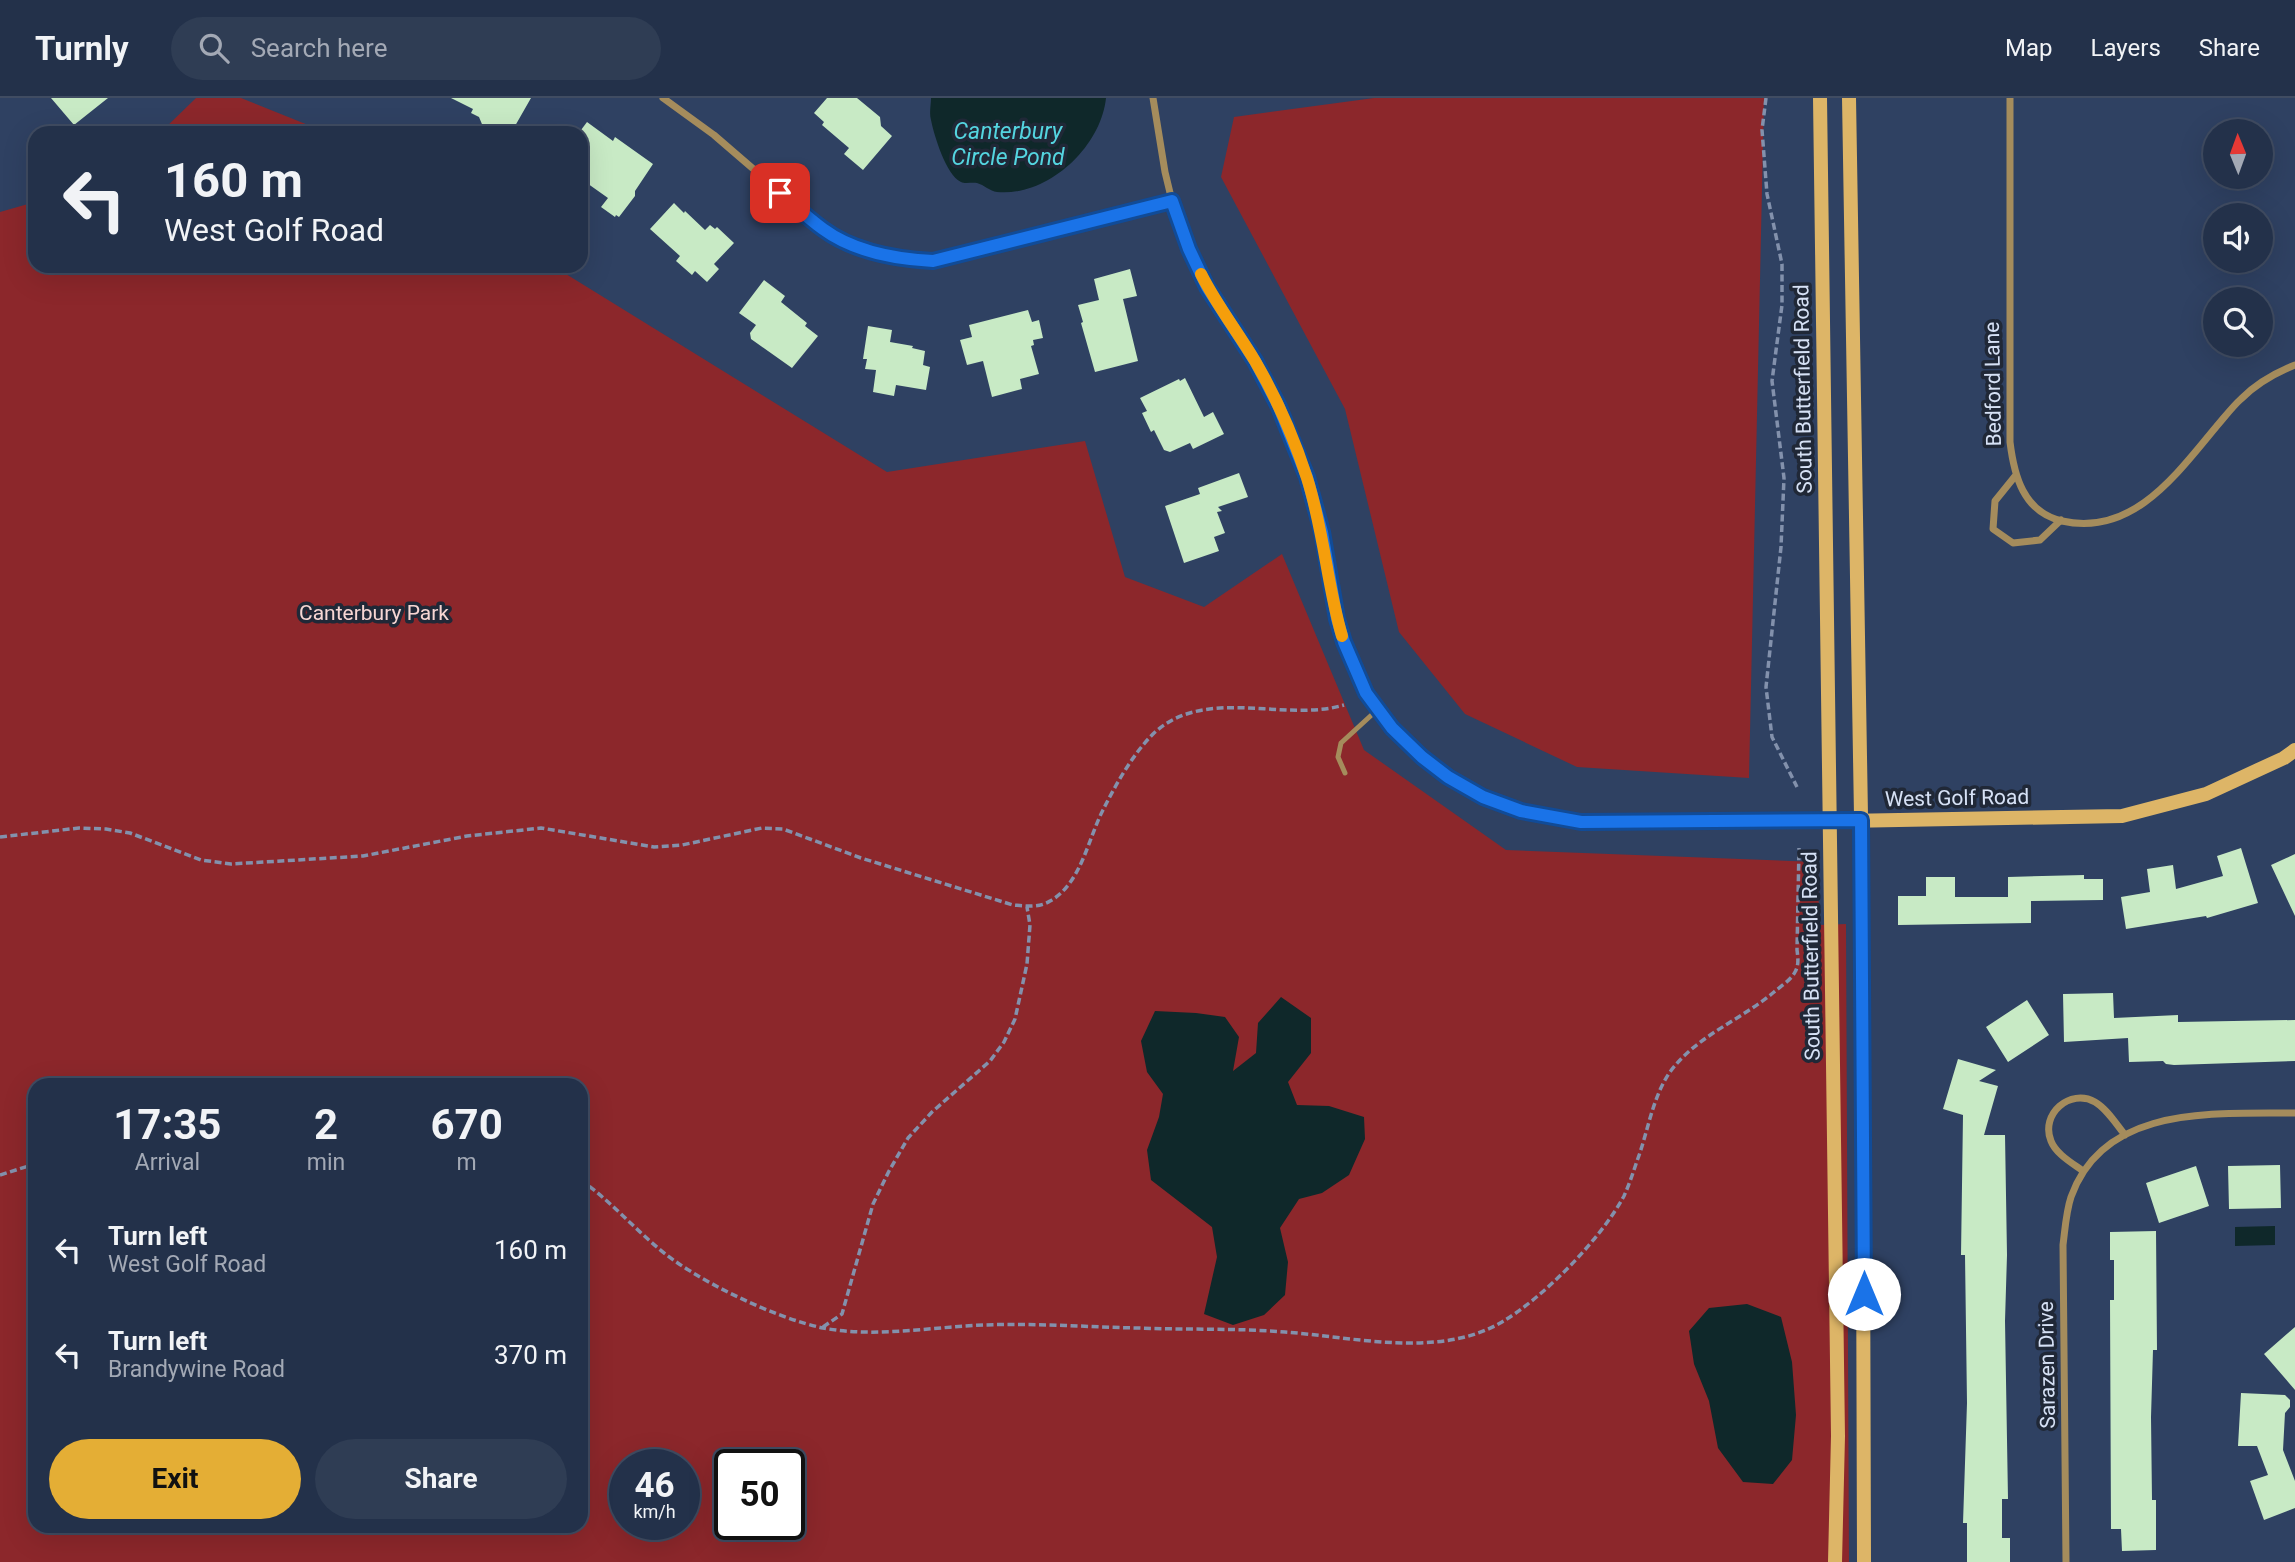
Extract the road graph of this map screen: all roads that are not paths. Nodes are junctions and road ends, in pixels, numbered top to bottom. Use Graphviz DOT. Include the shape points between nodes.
graph roads {
  1 [pos="663,98"];
  2 [pos="1153,98"];
  3 [pos="1820,98"];
  4 [pos="1849,98"];
  5 [pos="2010,98"];
  6 [pos="1172,201"];
  7 [pos="2295,365"];
  8 [pos="2016,475"];
  9 [pos="2061,520"];
  10 [pos="1377,710"];
  11 [pos="2295,750"];
  12 [pos="1345,773"];
  13 [pos="1861,820"];
  14 [pos="1838,821"];
  15 [pos="2295,1113"];
  16 [pos="2125,1135"];
  17 [pos="2083,1171"];
  18 [pos="1835,1562"];
  19 [pos="1864,1562"];
  20 [pos="2066,1562"];
  1 -- 6 [label="street" via="714,135 822,229 868,251 908,260 948,258"];
  2 -- 6 [label="street, West Golf Road"];
  3 -- 14 [label="main road, South Butterfield Road"];
  4 -- 13 [label="main road"];
  5 -- 8 [label="street, Bedford Lane" via="2010,442"];
  6 -- 10 [label="street, West Golf Road" via="1207,287 1255,361 1284,418 1319,521 1344,642"];
  7 -- 9 [label="street, Bedford Lane" via="2240,399 2170,483 2142,504 2094,524"];
  8 -- 9 [label="street, Bedford Lane" via="2035,507"];
  8 -- 9 [label="street" via="1995,501 1993,529 2013,543 2040,540"];
  10 -- 12 [label="lane" via="1341,744 1338,757"];
  10 -- 14 [label="street, West Golf Road" via="1448,777 1521,811 1581,822"];
  11 -- 13 [label="main road, West Golf Road" via="2206,794 2122,816"];
  13 -- 14 [label="main road, West Golf Road"];
  13 -- 19 [label="main road"];
  14 -- 18 [label="main road, South Butterfield Road"];
  15 -- 16 [label="street, Sarazen Drive" via="2177,1117"];
  16 -- 17 [label="street, Sarazen Drive" via="2111,1142"];
  16 -- 17 [label="street" via="2092,1100 2074,1098 2058,1107 2049,1122 2050,1139"];
  17 -- 20 [label="street, Sarazen Drive" via="2070,1199 2063,1245"];
}
